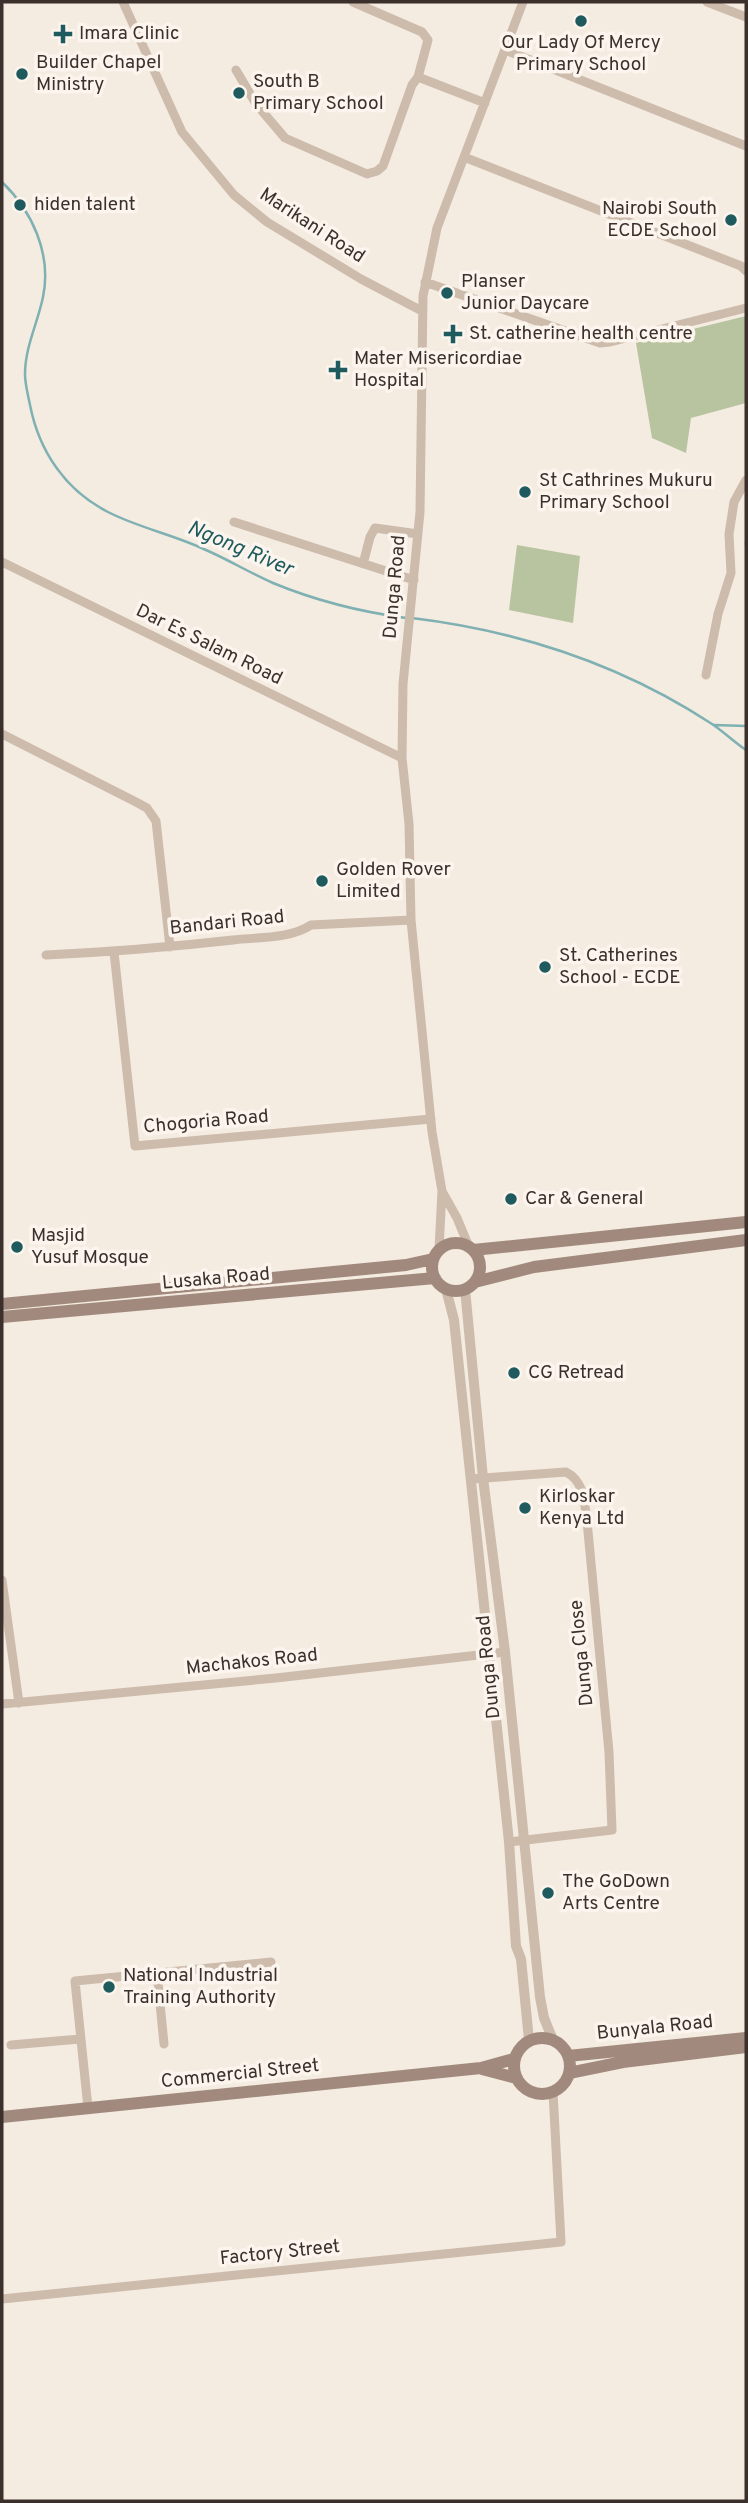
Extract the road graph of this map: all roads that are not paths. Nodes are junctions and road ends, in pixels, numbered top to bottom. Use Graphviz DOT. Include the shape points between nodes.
graph roads {
  1 [pos="123,2"];
  2 [pos="354,2"];
  3 [pos="523,2"];
  4 [pos="707,2"];
  5 [pos="746,17"];
  6 [pos="505,50"];
  7 [pos="236,70"];
  8 [pos="418,77"];
  9 [pos="485,103"];
  10 [pos="746,146"];
  11 [pos="464,157"];
  12 [pos="746,271"];
  13 [pos="425,282"];
  14 [pos="746,308"];
  15 [pos="422,311"];
  16 [pos="746,480"];
  17 [pos="234,522"];
  18 [pos="418,534"];
  19 [pos="2,562"];
  20 [pos="363,564"];
  21 [pos="414,580"];
  22 [pos="706,675"];
  23 [pos="2,734"];
  24 [pos="402,758"];
  25 [pos="411,920"];
  26 [pos="170,947"];
  27 [pos="114,952"];
  28 [pos="46,955"];
  29 [pos="431,1119"];
  30 [pos="442,1191"];
  31 [pos="746,1222"];
  32 [pos="746,1240"];
  33 [pos="471,1248"];
  34 [pos="436,1254"];
  35 [pos="435,1278"];
  36 [pos="470,1285"];
  37 [pos="446,1289"];
  38 [pos="2,1304"];
  39 [pos="2,1317"];
  40 [pos="477,1479"];
  41 [pos="2,1580"];
  42 [pos="505,1652"];
  43 [pos="490,1653"];
  44 [pos="19,1703"];
  45 [pos="2,1704"];
  46 [pos="524,1840"];
  47 [pos="509,1842"];
  48 [pos="271,1962"];
  49 [pos="157,1973"];
  50 [pos="746,2038"];
  51 [pos="80,2039"];
  52 [pos="529,2040"];
  53 [pos="553,2040"];
  54 [pos="164,2044"];
  55 [pos="11,2045"];
  56 [pos="746,2048"];
  57 [pos="568,2056"];
  58 [pos="514,2059"];
  59 [pos="481,2068"];
  60 [pos="569,2073"];
  61 [pos="516,2078"];
  62 [pos="553,2092"];
  63 [pos="88,2109"];
  64 [pos="2,2117"];
  65 [pos="2,2299"];
  1 -- 15 [label="street, Marikani Road" via="182,132 234,195 267,222"];
  2 -- 8 [label="street" via="422,32 428,47"];
  3 -- 6 [label="street, Dunga Road"];
  4 -- 5 [label="street"];
  6 -- 9 [label="street, Dunga Road"];
  6 -- 10 [label="street"];
  7 -- 8 [label="street" via="256,104 285,138 366,174 383,166"];
  8 -- 9 [label="street"];
  9 -- 11 [label="street, Dunga Road"];
  11 -- 12 [label="street"];
  11 -- 13 [label="street, Dunga Road" via="437,228"];
  13 -- 14 [label="street" via="600,343"];
  13 -- 15 [label="street, Dunga Road"];
  15 -- 18 [label="street, Dunga Road"];
  16 -- 22 [label="street" via="734,502 729,534 731,573"];
  17 -- 20 [label="street"];
  18 -- 20 [label="street" via="375,528"];
  18 -- 21 [label="street, Dunga Road"];
  19 -- 24 [label="street, Dar Es Salam Road"];
  20 -- 21 [label="street"];
  21 -- 24 [label="street, Dunga Road" via="403,684"];
  23 -- 26 [label="street" via="153,815"];
  24 -- 25 [label="street, Dunga Road"];
  25 -- 26 [label="street, Bandari Road" via="311,925 300,932"];
  25 -- 29 [label="street, Dunga Road"];
  26 -- 27 [label="street, Bandari Road"];
  27 -- 28 [label="street, Bandari Road"];
  27 -- 29 [label="street, Chogoria Road" via="135,1146"];
  29 -- 30 [label="street, Dunga Road"];
  30 -- 33 [label="street, Dunga Road"];
  30 -- 34 [label="street, Dunga Road"];
  31 -- 33 [label="main road"];
  32 -- 36 [label="main road" via="534,1267"];
  33 -- 34 [label="main road" via="454,1243"];
  33 -- 36 [label="main road" via="480,1267"];
  34 -- 35 [label="main road"];
  34 -- 38 [label="main road, Lusaka Road" via="406,1265 365,1270"];
  35 -- 37 [label="main road"];
  35 -- 39 [label="main road, Lusaka Road"];
  36 -- 37 [label="main road"];
  36 -- 40 [label="street, Dunga Road"];
  37 -- 40 [label="street, Dunga Road"];
  40 -- 42 [label="street, Dunga Road"];
  40 -- 43 [label="street, Dunga Road"];
  40 -- 46 [label="street, Dunga Close" via="566,1472 580,1483 587,1521 612,1830"];
  41 -- 44 [label="street"];
  42 -- 43 [label="street, Machakos Road"];
  42 -- 46 [label="street, Dunga Road"];
  43 -- 44 [label="street, Machakos Road"];
  43 -- 47 [label="street, Dunga Road"];
  44 -- 45 [label="street, Machakos Road"];
  46 -- 47 [label="street, Dunga Close"];
  46 -- 53 [label="street, Dunga Road" via="540,1997"];
  47 -- 52 [label="street, Dunga Road"];
  48 -- 49 [label="street"];
  49 -- 51 [label="street" via="75,1981"];
  49 -- 54 [label="street"];
  50 -- 57 [label="main road, Bunyala Road"];
  51 -- 55 [label="street"];
  51 -- 63 [label="street"];
  52 -- 53 [label="main road"];
  52 -- 58 [label="main road"];
  53 -- 57 [label="main road"];
  56 -- 60 [label="main road, Bunyala Road" via="604,2064"];
  57 -- 60 [label="main road"];
  58 -- 59 [label="main road, Commercial Street"];
  58 -- 61 [label="main road"];
  59 -- 61 [label="main road, Commercial Street"];
  59 -- 63 [label="main road, Commercial Street"];
  60 -- 62 [label="main road"];
  61 -- 62 [label="main road" via="531,2092"];
  62 -- 65 [label="street, Factory Street" via="561,2242"];
  63 -- 64 [label="main road, Commercial Street"];
}
